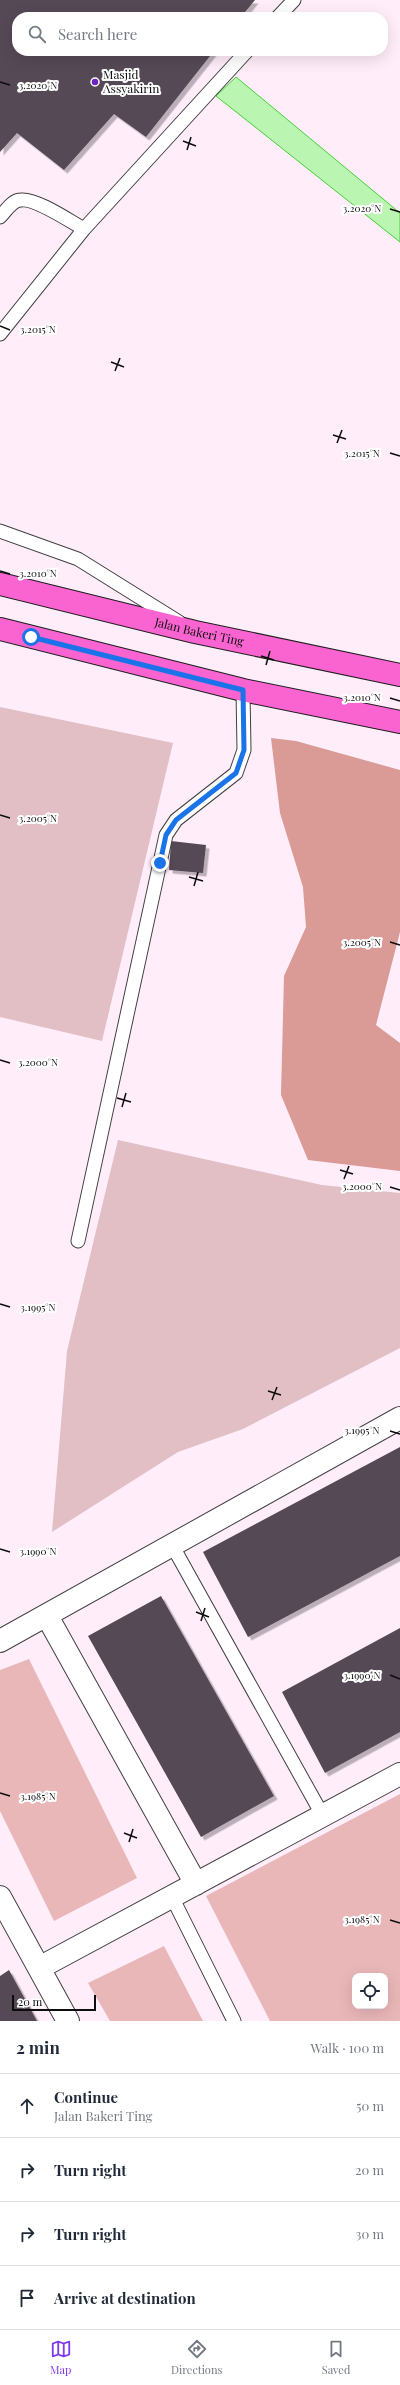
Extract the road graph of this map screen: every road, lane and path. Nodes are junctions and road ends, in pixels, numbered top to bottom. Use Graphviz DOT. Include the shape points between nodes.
graph roads {
  1 [pos="294,0"];
  2 [pos="283,12"];
  3 [pos="242,56"];
  4 [pos="0,217"];
  5 [pos="84,229"];
  6 [pos="0,334"];
  7 [pos="0,532"];
  8 [pos="0,584"];
  9 [pos="0,630"];
  10 [pos="196,632"];
  11 [pos="400,674"];
  12 [pos="243,690"];
  13 [pos="400,722"];
  14 [pos="78,1241"];
  15 [pos="400,1418"];
  16 [pos="172,1545"];
  17 [pos="47,1616"];
  18 [pos="0,1641"];
  19 [pos="400,1774"];
  20 [pos="322,1816"];
  21 [pos="196,1884"];
  22 [pos="0,1897"];
  23 [pos="172,1897"];
  24 [pos="7,1927"];
  25 [pos="39,1968"];
  26 [pos="68,2021"];
  27 [pos="234,2021"];
  1 -- 2 [label="lane"];
  3 -- 5 [label="lane"];
  4 -- 5 [label="lane" via="12,203 22,200 34,202"];
  5 -- 6 [label="lane"];
  7 -- 10 [label="lane" via="78,559"];
  8 -- 10 [label="main road, Jalan Bakeri Ting"];
  9 -- 12 [label="main road"];
  10 -- 11 [label="main road, Jalan Bakeri Ting"];
  12 -- 13 [label="main road"];
  12 -- 14 [label="lane" via="244,750 236,773 176,820 166,835"];
  15 -- 16 [label="street"];
  16 -- 17 [label="street"];
  16 -- 20 [label="lane"];
  17 -- 18 [label="street"];
  17 -- 21 [label="street"];
  19 -- 20 [label="street"];
  20 -- 21 [label="street"];
  21 -- 23 [label="street"];
  22 -- 24 [label="street"];
  23 -- 25 [label="street"];
  23 -- 27 [label="lane"];
  24 -- 25 [label="street"];
  25 -- 26 [label="street"];
}
